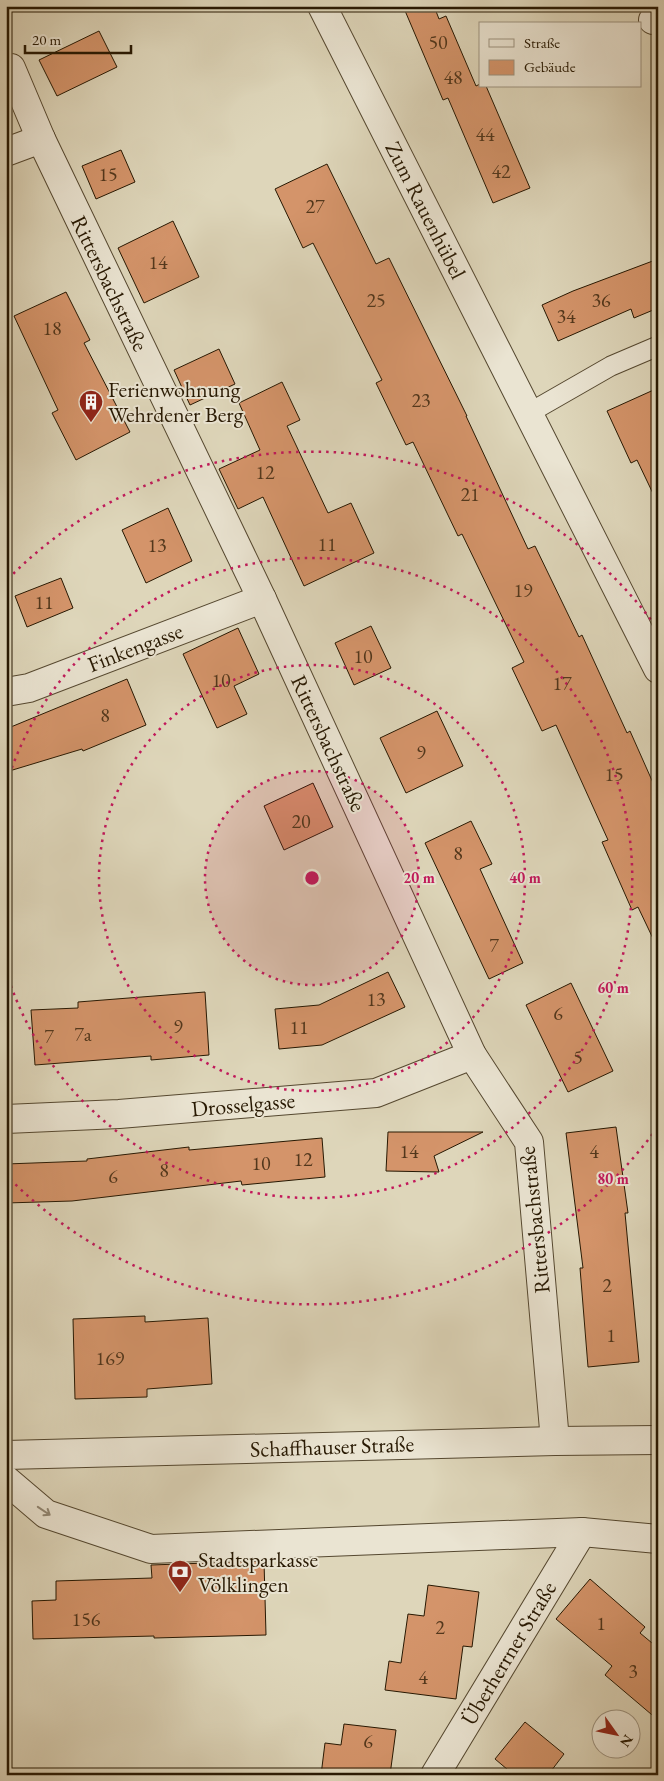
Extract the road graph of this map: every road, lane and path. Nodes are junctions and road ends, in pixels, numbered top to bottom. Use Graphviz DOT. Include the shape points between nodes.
graph roads {
  1 [pos="322,6"];
  2 [pos="11,68"];
  3 [pos="41,139"];
  4 [pos="6,152"];
  5 [pos="658,346"];
  6 [pos="529,413"];
  7 [pos="262,599"];
  8 [pos="658,669"];
  9 [pos="6,692"];
  10 [pos="472,1055"];
  11 [pos="6,1119"];
  12 [pos="658,1440"];
  13 [pos="555,1441"];
  14 [pos="6,1455"];
  15 [pos="6,1480"];
  16 [pos="582,1532"];
  17 [pos="658,1539"];
  18 [pos="435,1775"];
  1 -- 6 [label="street, Zum Rauenhübel"];
  2 -- 3 [label="street, Rittersbachstraße"];
  3 -- 4 [label="street"];
  3 -- 7 [label="street, Rittersbachstraße"];
  5 -- 6 [label="lane" via="611,366"];
  6 -- 8 [label="street, Zum Rauenhübel"];
  7 -- 9 [label="street, Finkengasse" via="29,688"];
  7 -- 10 [label="street, Rittersbachstraße"];
  10 -- 11 [label="street, Drosselgasse" via="376,1093 119,1114"];
  10 -- 13 [label="street, Rittersbachstraße" via="529,1142"];
  12 -- 13 [label="street, Schaffhauser Straße"];
  13 -- 14 [label="street, Schaffhauser Straße"];
  15 -- 16 [label="street, one-way" via="46,1514 151,1549"];
  16 -- 17 [label="street"];
  16 -- 18 [label="street, Überherrner Straße"];
}
